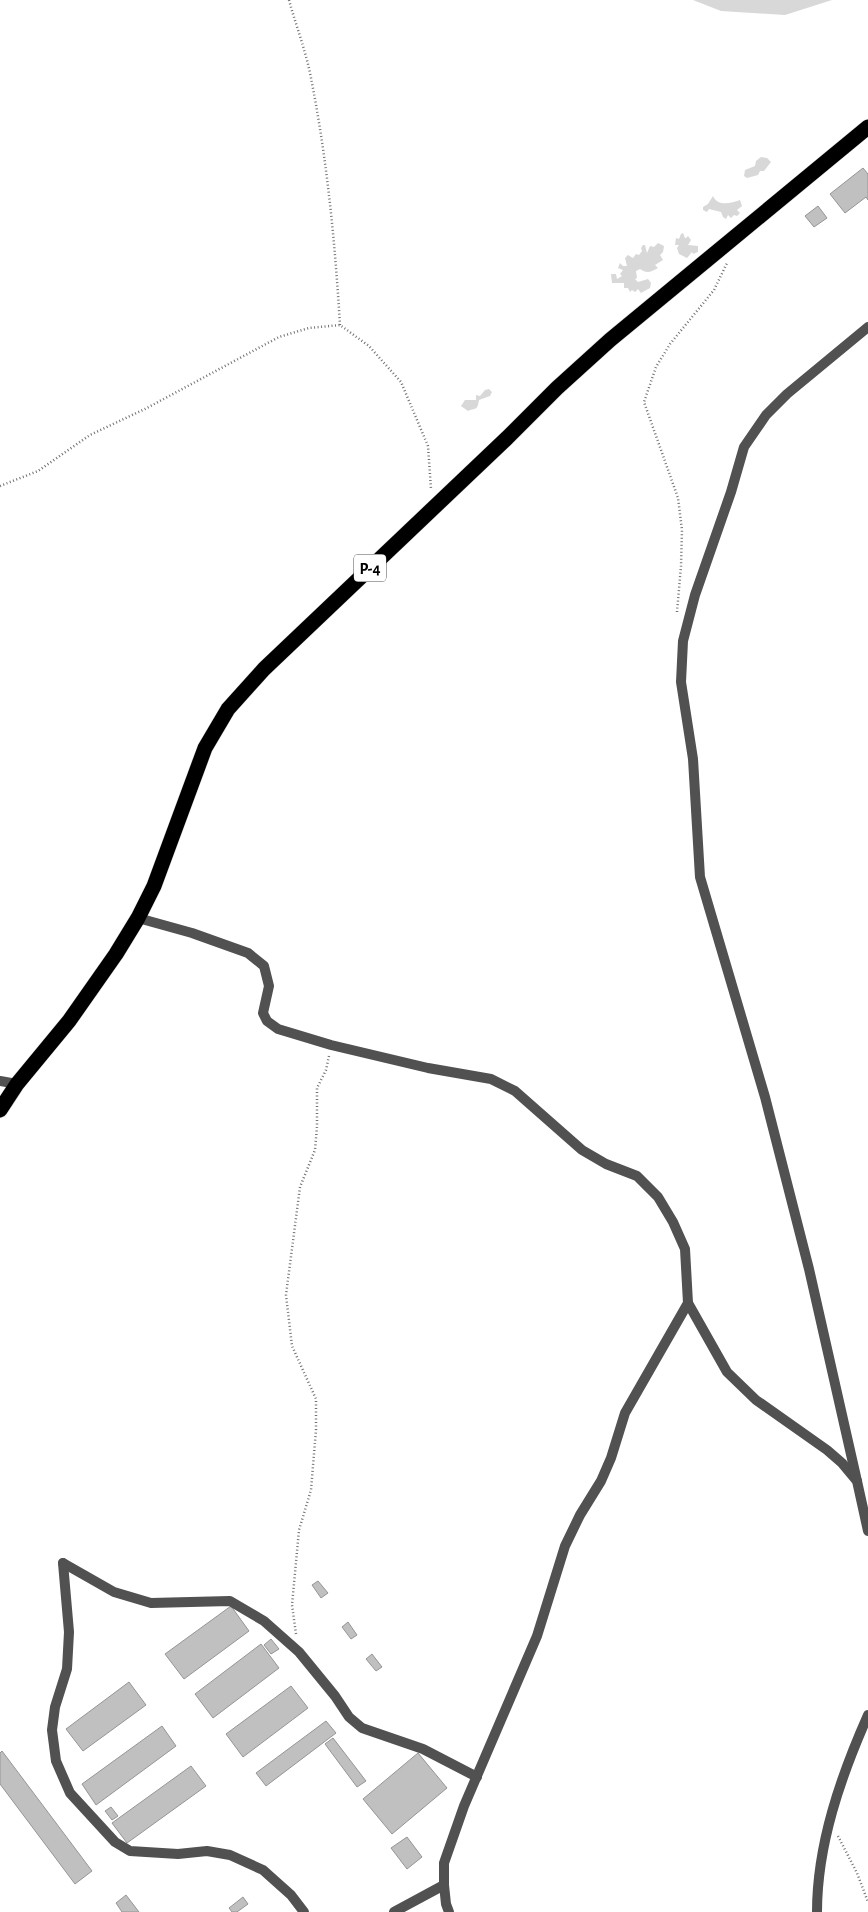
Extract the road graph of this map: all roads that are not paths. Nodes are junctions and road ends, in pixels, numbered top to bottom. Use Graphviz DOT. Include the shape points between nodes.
graph roads {
  1 [pos="868,128"];
  2 [pos="868,327"];
  3 [pos="138,918"];
  4 [pos="0,1081"];
  5 [pos="17,1084"];
  6 [pos="0,1110"];
  7 [pos="688,1303"];
  8 [pos="857,1481"];
  9 [pos="868,1531"];
  10 [pos="868,1714"];
  11 [pos="476,1777"];
  12 [pos="444,1885"];
  13 [pos="304,1912"];
  14 [pos="394,1912"];
  15 [pos="449,1912"];
  16 [pos="817,1912"];
  1 -- 3 [label="highway, P-4" via="556,388 264,669 228,708 205,748"];
  2 -- 8 [label="street" via="787,394 766,415 744,447 682,640 682,682 692,758 700,877 765,1096 809,1269"];
  3 -- 5 [label="highway, P-4" via="69,1021"];
  3 -- 7 [label="street" via="248,953 264,966 269,986 263,1012 267,1021 278,1029 428,1068 491,1079 515,1091 582,1150 636,1176 658,1197 685,1249"];
  4 -- 5 [label="street"];
  5 -- 6 [label="highway, P-4"];
  7 -- 8 [label="street" via="727,1372 756,1400 827,1450"];
  7 -- 11 [label="street" via="625,1413 612,1458 565,1546 537,1636"];
  8 -- 9 [label="street"];
  10 -- 16 [label="street" via="841,1782 823,1850"];
  11 -- 12 [label="street" via="444,1863"];
  11 -- 13 [label="street" via="423,1749 362,1728 348,1717 299,1652 264,1621 230,1601 151,1603 114,1592 63,1562 69,1632 66,1669 52,1730 56,1761 70,1793 115,1842 130,1851 178,1854 207,1851 230,1855 263,1870 291,1895"];
  12 -- 14 [label="street"];
  12 -- 15 [label="street"];
}
